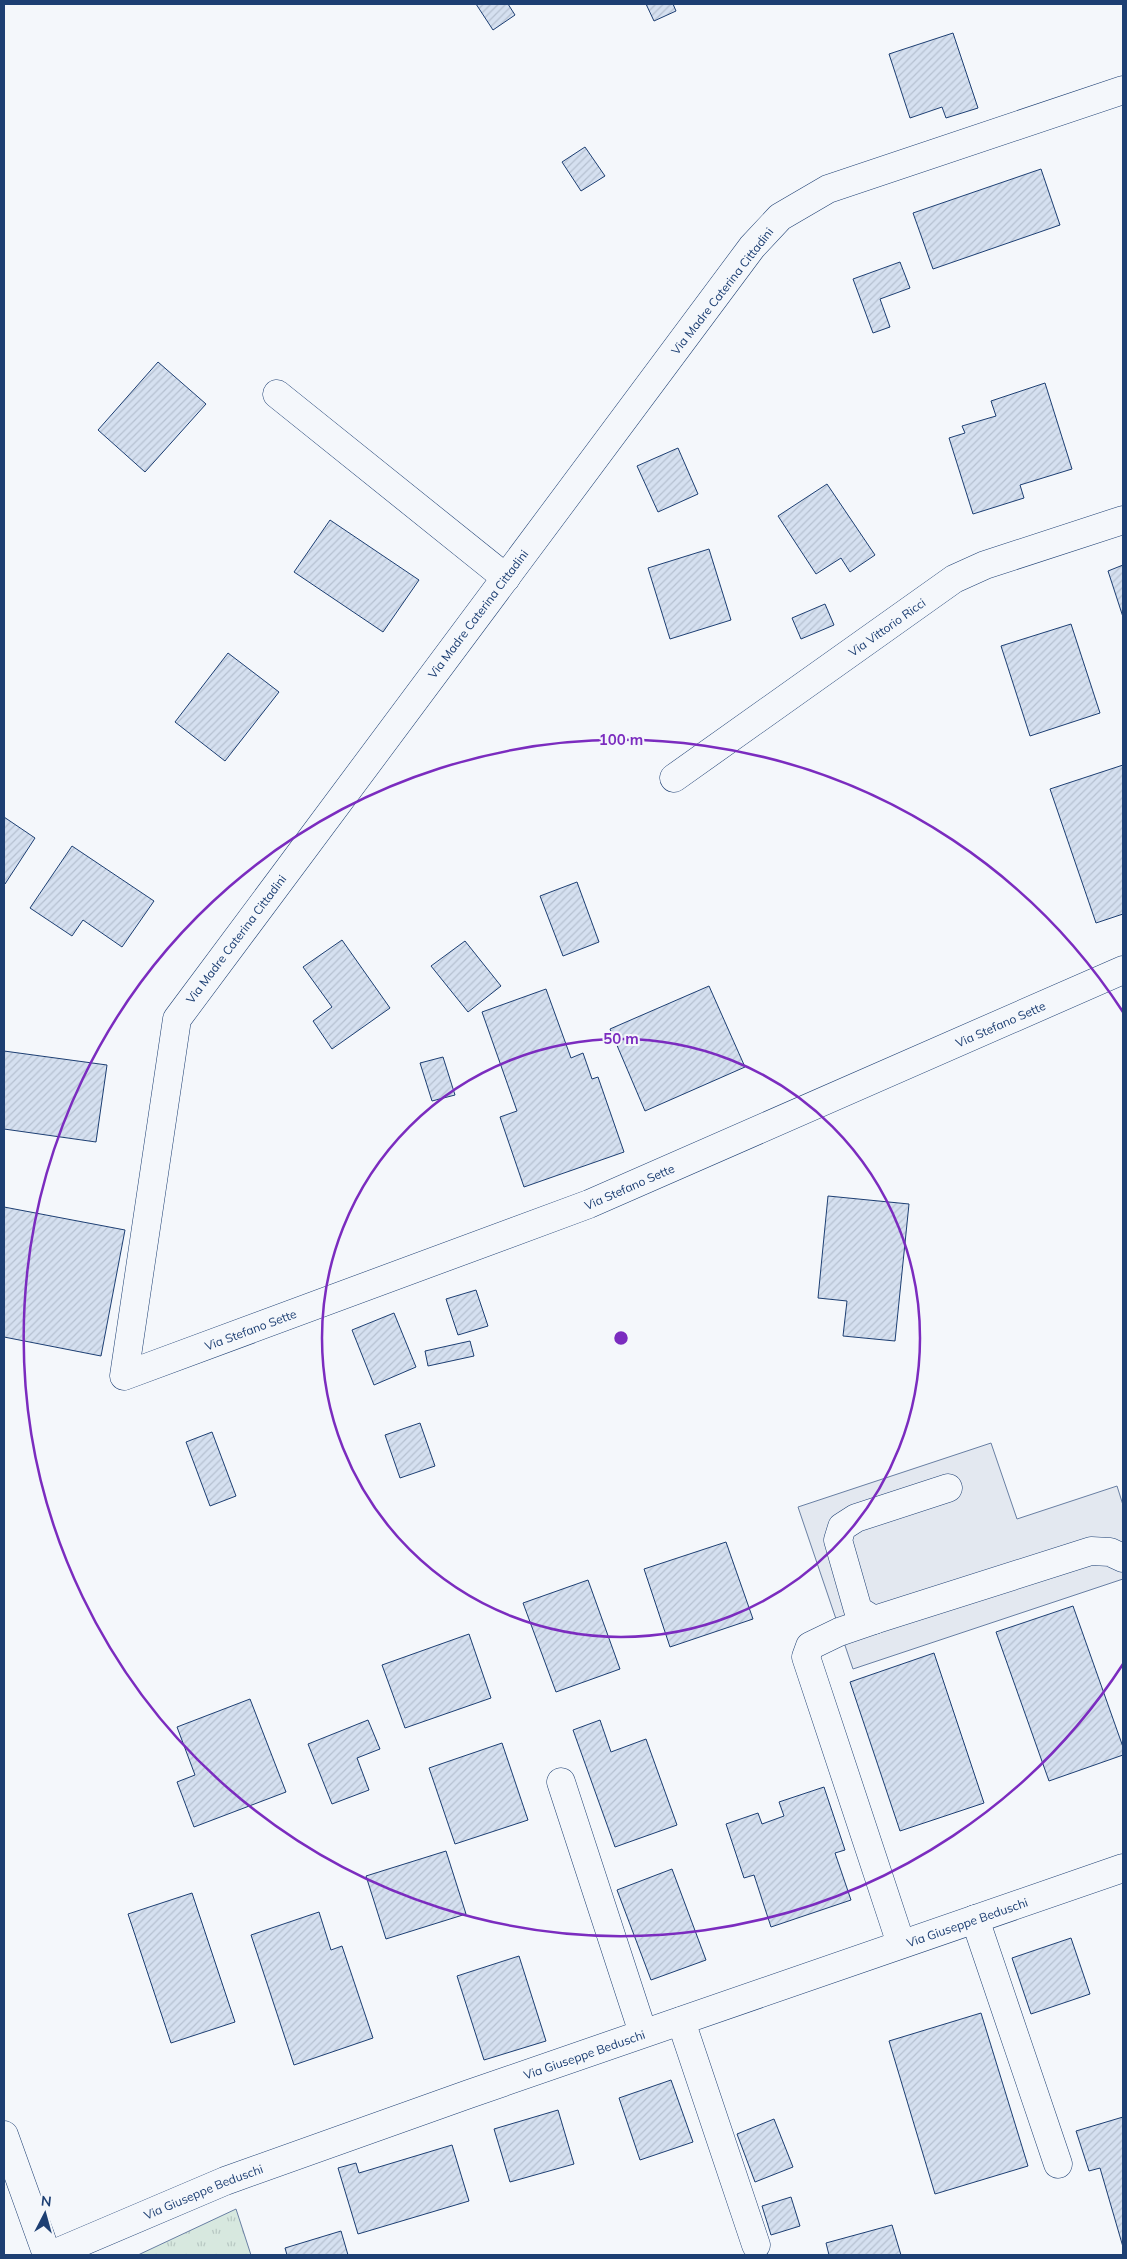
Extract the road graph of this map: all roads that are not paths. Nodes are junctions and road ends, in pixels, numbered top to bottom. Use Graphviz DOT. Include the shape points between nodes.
graph roads {
  1 [pos="1123,90"];
  2 [pos="276,394"];
  3 [pos="1123,520"];
  4 [pos="506,578"];
  5 [pos="674,778"];
  6 [pos="1123,970"];
  7 [pos="124,1376"];
  8 [pos="948,1488"];
  9 [pos="1123,1558"];
  10 [pos="874,1620"];
  11 [pos="561,1782"];
  12 [pos="1123,1868"];
  13 [pos="974,1919"];
  14 [pos="901,1944"];
  15 [pos="681,2021"];
  16 [pos="643,2033"];
  17 [pos="4,2134"];
  18 [pos="1058,2164"];
  19 [pos="756,2245"];
  20 [pos="47,2255"];
  21 [pos="51,2255"];
  1 -- 4 [label="street, Via Madre Caterina Cittadini" via="828,189 780,217 752,248"];
  2 -- 4 [label="street"];
  3 -- 5 [label="street, Via Vittorio Ricci" via="954,578"];
  4 -- 7 [label="street, Via Madre Caterina Cittadini" via="177,1018"];
  6 -- 7 [label="street, Via Stefano Sette" via="589,1204"];
  8 -- 10 [label="street" via="856,1518 842,1527 838,1540 858,1610"];
  9 -- 10 [label="street" via="1110,1552 1091,1551"];
  10 -- 14 [label="street" via="810,1646 806,1657"];
  11 -- 16 [label="street"];
  12 -- 13 [label="street, Via Giuseppe Beduschi"];
  13 -- 14 [label="street, Via Giuseppe Beduschi"];
  13 -- 18 [label="street"];
  14 -- 15 [label="street, Via Giuseppe Beduschi"];
  15 -- 16 [label="street, Via Giuseppe Beduschi"];
  15 -- 19 [label="street"];
  16 -- 21 [label="street, Via Giuseppe Beduschi" via="225,2181"];
  17 -- 20 [label="street"];
}
